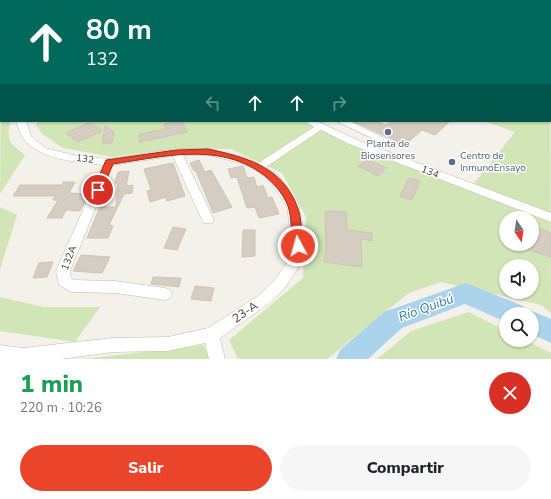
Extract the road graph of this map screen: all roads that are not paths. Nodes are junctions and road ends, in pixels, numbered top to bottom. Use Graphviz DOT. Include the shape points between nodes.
graph roads {
  1 [pos="21,122"];
  2 [pos="312,122"];
  3 [pos="343,122"];
  4 [pos="320,127"];
  5 [pos="388,142"];
  6 [pos="176,152"];
  7 [pos="109,162"];
  8 [pos="259,167"];
  9 [pos="551,218"];
  10 [pos="208,220"];
  11 [pos="165,294"];
  12 [pos="211,335"];
  13 [pos="0,353"];
  14 [pos="217,359"];
  1 -- 7 [label="street, 132" via="26,137 41,150"];
  2 -- 4 [label="street, 134"];
  3 -- 5 [label="street"];
  4 -- 8 [label="street"];
  4 -- 9 [label="street, 134"];
  6 -- 7 [label="street, 132"];
  6 -- 8 [label="street, 132" via="208,152 240,159"];
  6 -- 10 [label="street"];
  7 -- 11 [label="street, 132A" via="62,271 64,281 72,286 115,287"];
  8 -- 12 [label="street, 23-A" via="274,178 293,206 298,246 293,265 279,285 263,300"];
  12 -- 13 [label="street, 23-A" via="168,344 113,345 23,356"];
  12 -- 14 [label="street"];
}
